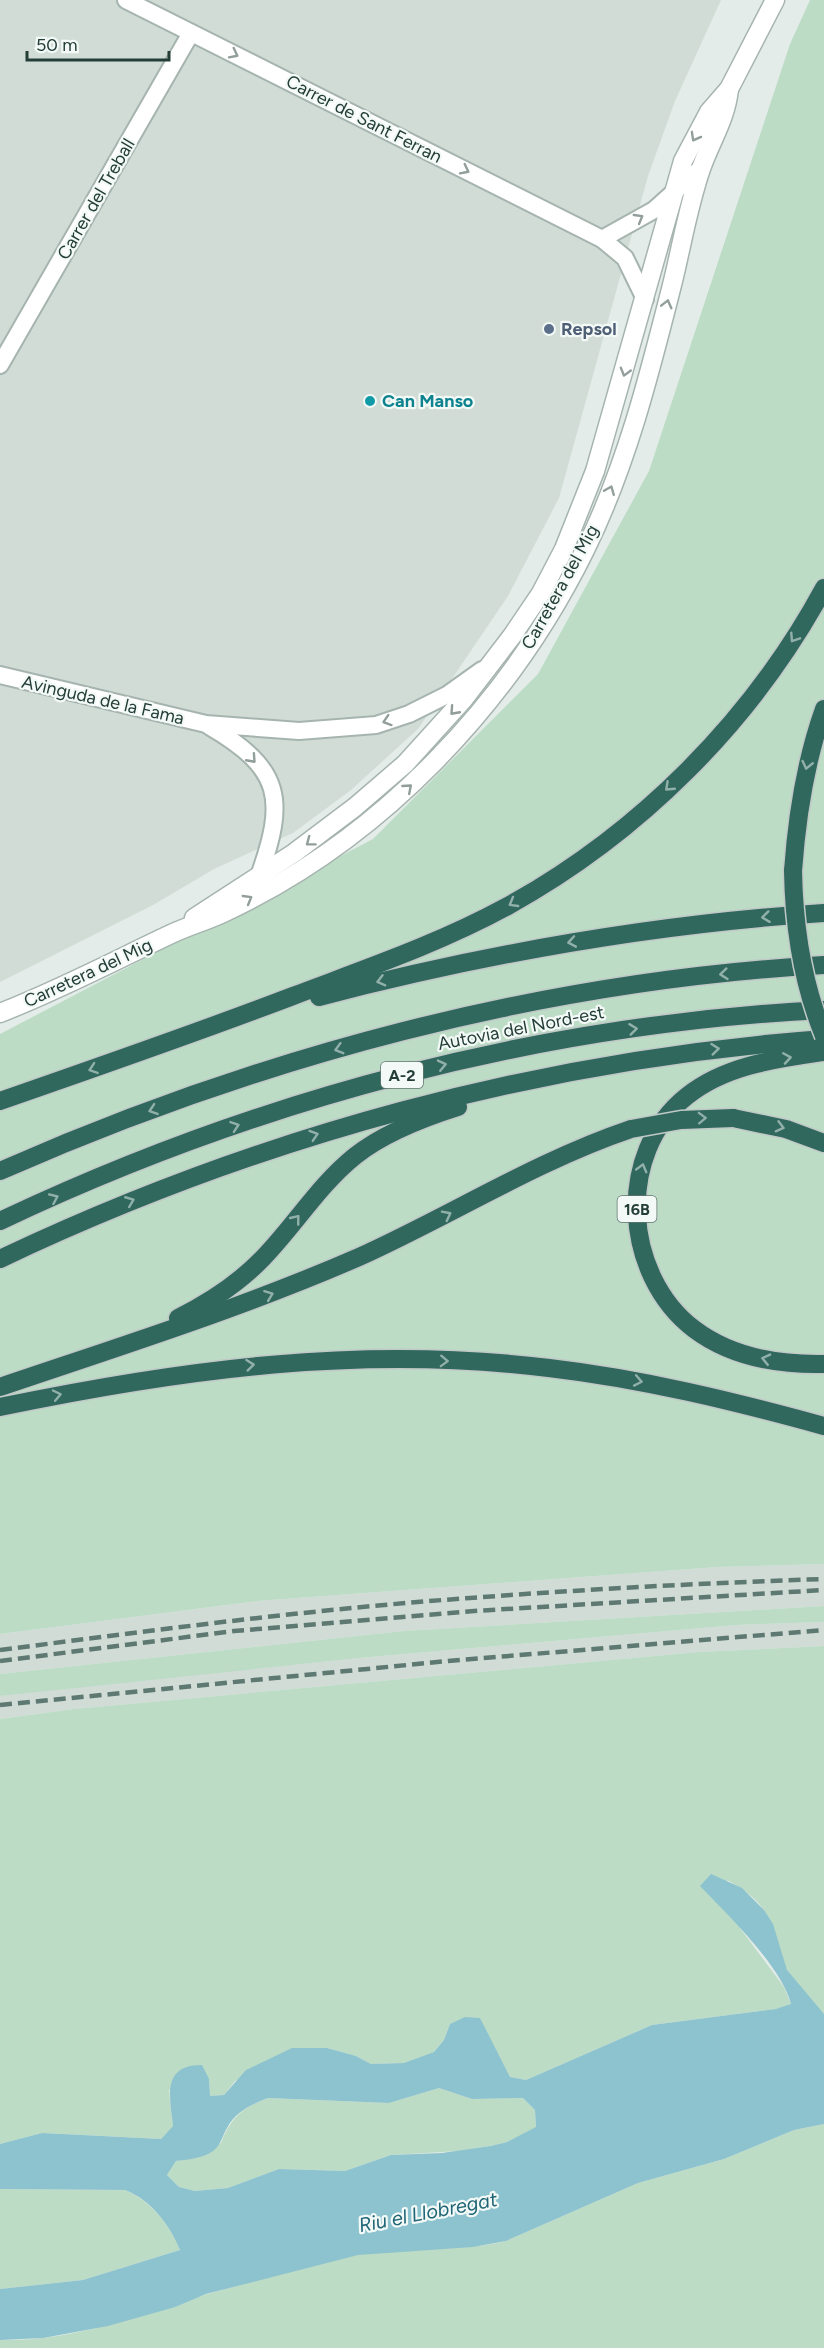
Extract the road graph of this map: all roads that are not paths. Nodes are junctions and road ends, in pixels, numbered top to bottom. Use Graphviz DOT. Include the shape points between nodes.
graph roads {
  1 [pos="126,0"];
  2 [pos="775,0"];
  3 [pos="191,33"];
  4 [pos="729,89"];
  5 [pos="701,168"];
  6 [pos="674,194"];
  7 [pos="602,239"];
  8 [pos="645,299"];
  9 [pos="0,365"];
  10 [pos="824,588"];
  11 [pos="493,663"];
  12 [pos="0,675"];
  13 [pos="824,709"];
  14 [pos="206,724"];
  15 [pos="259,876"];
  16 [pos="824,913"];
  17 [pos="176,932"];
  18 [pos="824,965"];
  19 [pos="824,1010"];
  20 [pos="0,1013"];
  21 [pos="188,1036"];
  22 [pos="824,1037"];
  23 [pos="824,1052"];
  24 [pos="554,1075"];
  25 [pos="0,1101"];
  26 [pos="824,1143"];
  27 [pos="0,1171"];
  28 [pos="0,1221"];
  29 [pos="0,1259"];
  30 [pos="94,1355"];
  31 [pos="824,1364"];
  32 [pos="0,1387"];
  33 [pos="0,1407"];
  34 [pos="824,1426"];
  1 -- 3 [label="street, Carrer de Sant Ferran"];
  2 -- 4 [label="street, Carretera del Mig"];
  3 -- 7 [label="street, Carrer de Sant Ferran, one-way"];
  3 -- 9 [label="street, Carrer del Treball"];
  4 -- 5 [label="street, Carretera del Mig" via="727,110"];
  4 -- 6 [label="street, Carretera del Mig, one-way" via="692,139"];
  5 -- 6 [label="street"];
  17 -- 5 [label="street, Carretera del Mig, one-way" via="224,913 288,876 375,816 415,783 484,706 517,662 585,549 624,457"];
  7 -- 6 [label="street, one-way"];
  6 -- 8 [label="street, Carretera del Mig"];
  7 -- 8 [label="street, Carrer de Sant Ferran" via="625,258"];
  8 -- 11 [label="street, Carretera del Mig, one-way" via="595,471 564,549 541,593"];
  10 -- 21 [label="highway, one-way" via="773,669 717,739 643,810 589,854 480,920"];
  11 -- 14 [label="street, one-way" via="447,695 376,725 299,731"];
  11 -- 15 [label="street, Carretera del Mig, one-way" via="405,764 355,807"];
  12 -- 14 [label="street, Avinguda de la Fama"];
  13 -- 22 [label="highway, one-way, bridge" via="803,781 793,871 797,938"];
  14 -- 15 [label="street, one-way" via="252,756 267,776 276,817"];
  15 -- 17 [label="street, Carretera del Mig" via="209,906"];
  16 -- 21 [label="highway, one-way" via="676,928 509,954 402,975"];
  17 -- 20 [label="street, Carretera del Mig" via="54,992"];
  18 -- 27 [label="highway, Autovia del Nord-est / A-2, one-way" via="694,977 608,990 420,1027 248,1077 121,1121"];
  28 -- 19 [label="highway, Autovia del Nord-est / A-2, one-way" via="201,1137 295,1105 428,1068 612,1032"];
  21 -- 25 [label="highway, one-way"];
  24 -- 22 [label="highway, one-way" via="708,1049"];
  31 -- 23 [label="highway, 16B, one-way" via="781,1363 748,1355 718,1344 693,1328 674,1309 647,1265 637,1218 637,1193 651,1140 665,1117 687,1096 734,1070"];
  29 -- 24 [label="highway, one-way" via="113,1208 252,1155 392,1113"];
  30 -- 24 [label="highway, one-way" via="170,1322 225,1292 265,1256 331,1179 356,1155 383,1138 453,1108"];
  30 -- 26 [label="highway, one-way, bridge" via="290,1286 436,1221 568,1154 630,1130 673,1120 733,1118 786,1129"];
  30 -- 32 [label="highway"];
  33 -- 34 [label="highway, one-way" via="203,1370 390,1359 548,1367 622,1378 690,1391"];
}
